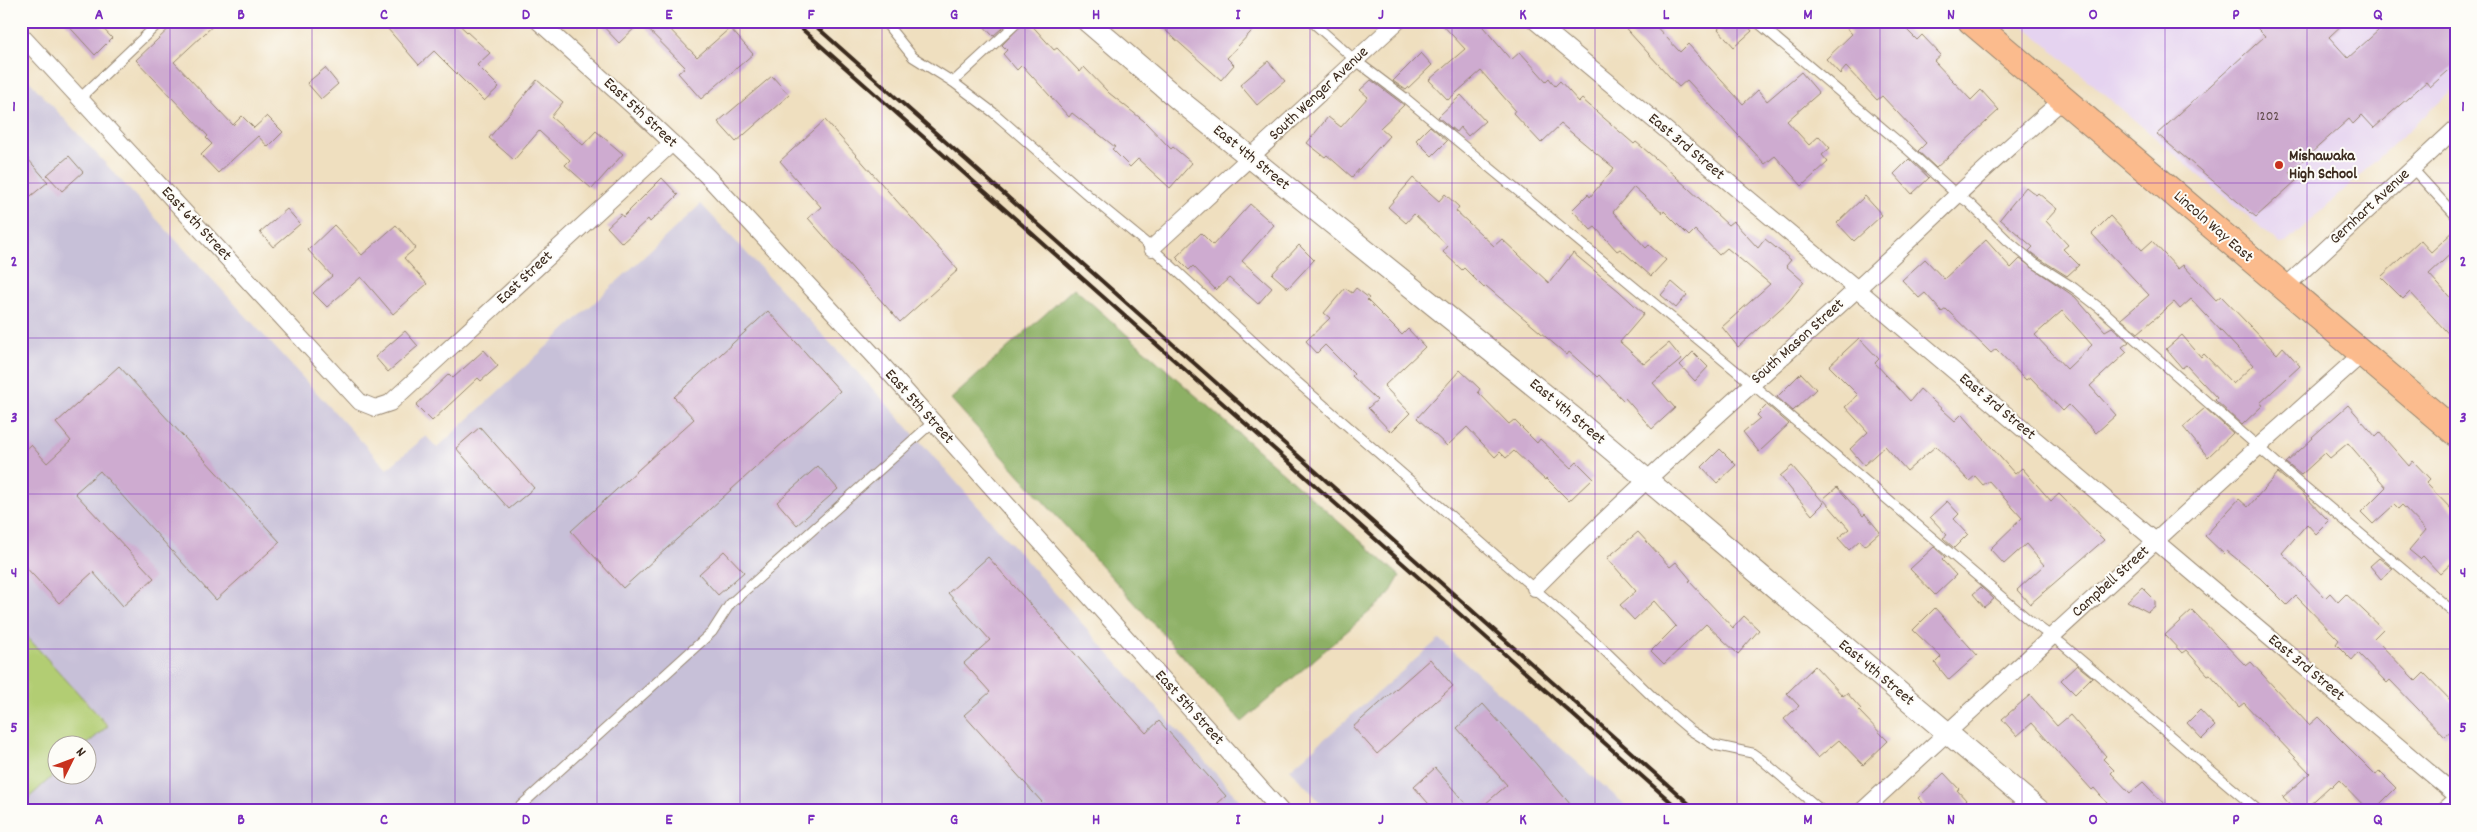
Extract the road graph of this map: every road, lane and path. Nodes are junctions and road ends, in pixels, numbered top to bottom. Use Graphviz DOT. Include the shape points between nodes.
graph roads {
  1 [pos="161,21"];
  2 [pos="538,21"];
  3 [pos="884,21"];
  4 [pos="1019,21"];
  5 [pos="1087,21"];
  6 [pos="1311,21"];
  7 [pos="1398,21"];
  8 [pos="1535,21"];
  9 [pos="1756,21"];
  10 [pos="1971,21"];
  11 [pos="21,35"];
  12 [pos="1355,60"];
  13 [pos="954,82"];
  14 [pos="80,98"];
  15 [pos="2063,100"];
  16 [pos="2456,128"];
  17 [pos="672,143"];
  18 [pos="1250,157"];
  19 [pos="2412,168"];
  20 [pos="1956,194"];
  21 [pos="2456,216"];
  22 [pos="1152,248"];
  23 [pos="2284,288"];
  24 [pos="1857,289"];
  25 [pos="2362,354"];
  26 [pos="1752,384"];
  27 [pos="375,408"];
  28 [pos="933,422"];
  29 [pos="2456,433"];
  30 [pos="2258,446"];
  31 [pos="1647,480"];
  32 [pos="2156,541"];
  33 [pos="1535,588"];
  34 [pos="2456,614"];
  35 [pos="2051,637"];
  36 [pos="1946,732"];
  37 [pos="2456,795"];
  38 [pos="2456,803"];
  39 [pos="515,811"];
  40 [pos="1281,811"];
  41 [pos="1822,811"];
  42 [pos="1862,811"];
  43 [pos="2040,811"];
  44 [pos="2259,811"];
  45 [pos="2447,811"];
  1 -- 14 [label="lane"];
  2 -- 17 [label="street, East 5th Street"];
  3 -- 13 [label="lane" via="913,57"];
  4 -- 13 [label="lane"];
  5 -- 18 [label="street, East 4th Street"];
  6 -- 12 [label="lane"];
  7 -- 12 [label="street, South Wenger Avenue"];
  8 -- 24 [label="street, East 3rd Street"];
  9 -- 20 [label="lane"];
  10 -- 15 [label="main road, Lincoln Way East"];
  11 -- 14 [label="street, East 6th Street"];
  12 -- 18 [label="street, South Wenger Avenue"];
  12 -- 26 [label="lane"];
  13 -- 22 [label="lane"];
  14 -- 27 [label="street, East 6th Street" via="360,402"];
  15 -- 20 [label="street, South Mason Street"];
  15 -- 23 [label="main road, Lincoln Way East"];
  16 -- 19 [label="street, Gernhart Avenue"];
  17 -- 27 [label="street, East Street" via="390,403"];
  17 -- 28 [label="street, East 5th Street" via="707,176"];
  18 -- 22 [label="street, South Wenger Avenue"];
  18 -- 31 [label="street, East 4th Street" via="1495,353"];
  19 -- 21 [label="lane"];
  19 -- 23 [label="street, Gernhart Avenue"];
  20 -- 24 [label="street, South Mason Street"];
  20 -- 30 [label="lane" via="1969,202 2033,262 2101,309"];
  22 -- 33 [label="lane" via="1297,382"];
  23 -- 25 [label="main road, Lincoln Way East"];
  24 -- 26 [label="street, South Mason Street"];
  24 -- 32 [label="street, East 3rd Street"];
  25 -- 29 [label="main road, Lincoln Way East"];
  25 -- 30 [label="street, Campbell Street"];
  26 -- 31 [label="street, South Mason Street"];
  26 -- 35 [label="lane"];
  28 -- 39 [label="lane" via="730,604 712,632"];
  28 -- 40 [label="street, East 5th Street"];
  30 -- 32 [label="street, Campbell Street"];
  30 -- 34 [label="lane"];
  31 -- 33 [label="street, South Mason Street"];
  31 -- 36 [label="street, East 4th Street"];
  32 -- 35 [label="street, Campbell Street"];
  32 -- 37 [label="street, East 3rd Street"];
  33 -- 41 [label="lane" via="1690,730 1714,744 1752,753"];
  35 -- 36 [label="street, Campbell Street"];
  35 -- 44 [label="lane"];
  36 -- 42 [label="street, Campbell Street"];
  36 -- 43 [label="street, East 4th Street"];
  38 -- 45 [label="street"];
}
